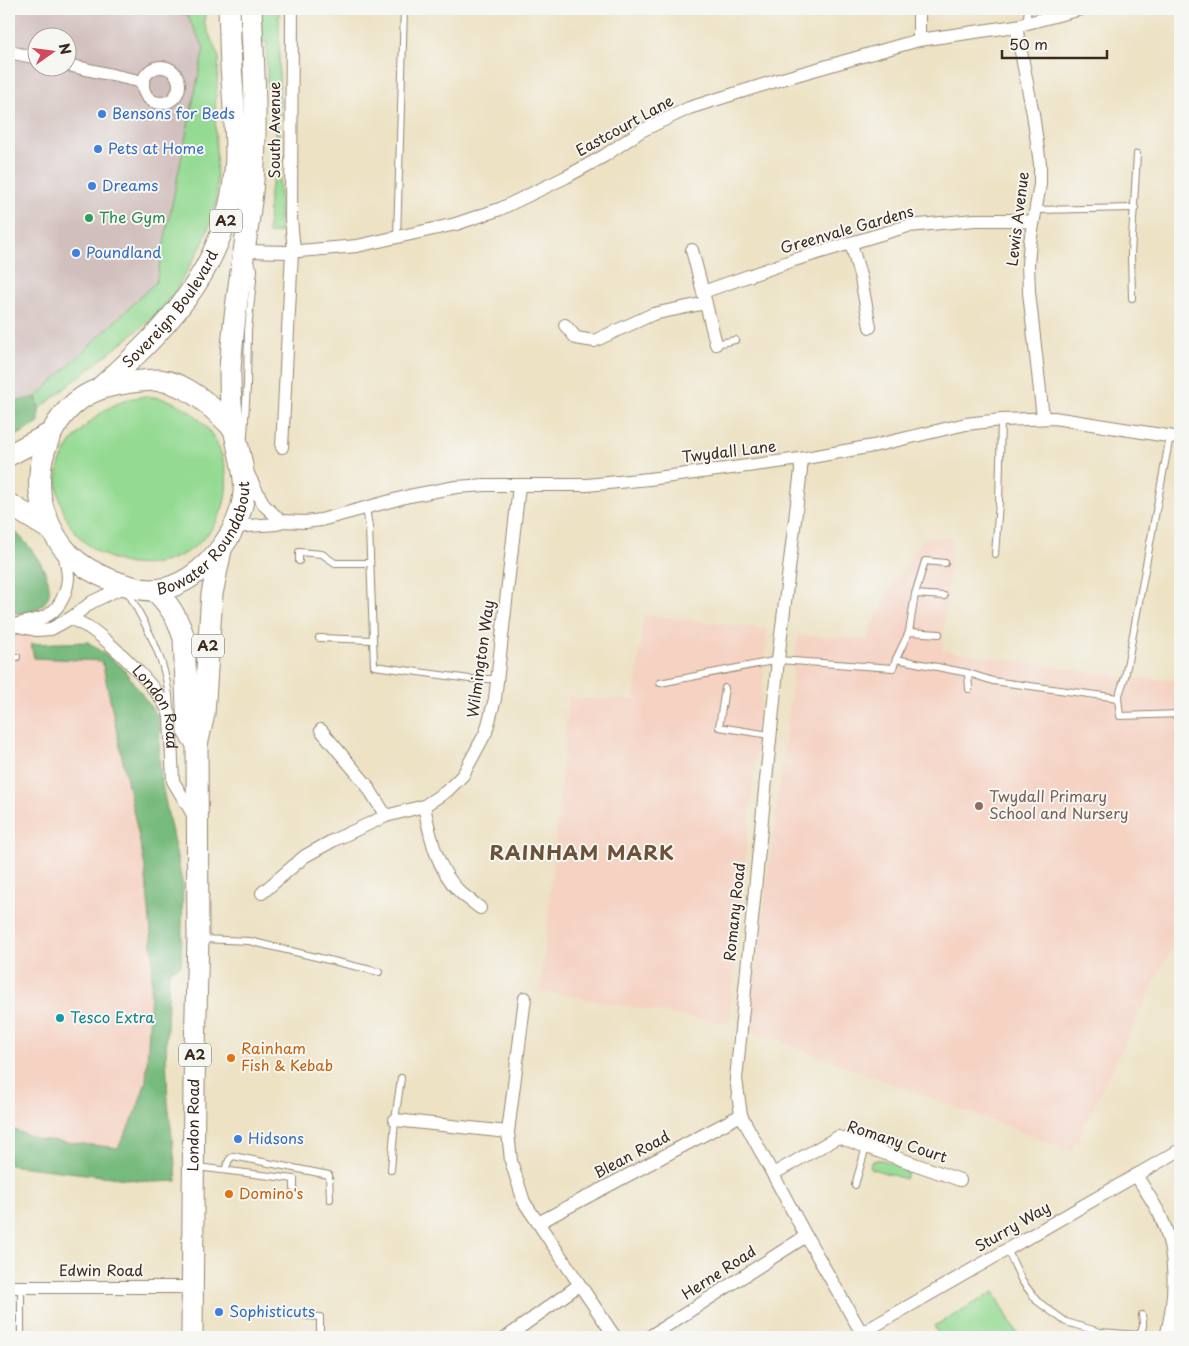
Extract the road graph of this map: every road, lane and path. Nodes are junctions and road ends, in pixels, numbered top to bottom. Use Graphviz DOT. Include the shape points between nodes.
graph roads {
  1 [pos="230,9"];
  2 [pos="251,9"];
  3 [pos="292,9"];
  4 [pos="404,9"];
  5 [pos="919,9"];
  6 [pos="1028,9"];
  7 [pos="1081,9"];
  8 [pos="1021,25"];
  9 [pos="920,40"];
  10 [pos="9,52"];
  11 [pos="28,56"];
  12 [pos="78,67"];
  13 [pos="144,82"];
  14 [pos="1136,154"];
  15 [pos="1134,208"];
  16 [pos="1035,216"];
  17 [pos="397,238"];
  18 [pos="851,243"];
  19 [pos="692,250"];
  20 [pos="244,251"];
  21 [pos="293,252"];
  22 [pos="704,298"];
  23 [pos="1132,298"];
  24 [pos="565,324"];
  25 [pos="870,327"];
  26 [pos="735,340"];
  27 [pos="716,344"];
  28 [pos="99,389"];
  29 [pos="1043,418"];
  30 [pos="1001,420"];
  31 [pos="234,429"];
  32 [pos="51,433"];
  33 [pos="1175,437"];
  34 [pos="282,447"];
  35 [pos="9,455"];
  36 [pos="800,459"];
  37 [pos="243,463"];
  38 [pos="519,486"];
  39 [pos="9,504"];
  40 [pos="366,508"];
  41 [pos="281,521"];
  42 [pos="234,527"];
  43 [pos="51,530"];
  44 [pos="221,547"];
  45 [pos="63,548"];
  46 [pos="995,554"];
  47 [pos="299,561"];
  48 [pos="370,563"];
  49 [pos="945,563"];
  50 [pos="125,586"];
  51 [pos="154,590"];
  52 [pos="915,594"];
  53 [pos="944,596"];
  54 [pos="70,618"];
  55 [pos="12,624"];
  56 [pos="910,632"];
  57 [pos="939,634"];
  58 [pos="319,638"];
  59 [pos="373,640"];
  60 [pos="9,656"];
  61 [pos="17,657"];
  62 [pos="896,659"];
  63 [pos="778,660"];
  64 [pos="968,673"];
  65 [pos="497,679"];
  66 [pos="660,683"];
  67 [pos="725,688"];
  68 [pos="969,689"];
  69 [pos="1118,698"];
  70 [pos="1180,714"];
  71 [pos="171,722"];
  72 [pos="321,730"];
  73 [pos="770,735"];
  74 [pos="197,745"];
  75 [pos="424,806"];
  76 [pos="386,816"];
  77 [pos="198,823"];
  78 [pos="262,893"];
  79 [pos="480,908"];
  80 [pos="198,938"];
  81 [pos="379,972"];
  82 [pos="525,998"];
  83 [pos="401,1078"];
  84 [pos="741,1115"];
  85 [pos="395,1120"];
  86 [pos="508,1132"];
  87 [pos="866,1147"];
  88 [pos="1180,1150"];
  89 [pos="194,1166"];
  90 [pos="226,1170"];
  91 [pos="391,1170"];
  92 [pos="773,1174"];
  93 [pos="1136,1175"];
  94 [pos="960,1180"];
  95 [pos="855,1185"];
  96 [pos="294,1189"];
  97 [pos="330,1198"];
  98 [pos="538,1224"];
  99 [pos="806,1236"];
  100 [pos="1008,1249"];
  101 [pos="579,1285"];
  102 [pos="15,1287"];
  103 [pos="194,1287"];
  104 [pos="1142,1314"];
  105 [pos="307,1316"];
  106 [pos="863,1335"];
  107 [pos="21,1337"];
  108 [pos="192,1337"];
  109 [pos="320,1337"];
  110 [pos="507,1337"];
  111 [pos="615,1337"];
  112 [pos="649,1337"];
  113 [pos="1166,1337"];
  1 -- 28 [label="main road, Sovereign Boulevard / A2" via="236,157 226,221 214,253 178,310 141,351"];
  2 -- 20 [label="main road, Sovereign Boulevard / A2" via="256,139"];
  3 -- 21 [label="street, South Avenue"];
  4 -- 17 [label="lane"];
  5 -- 9 [label="street"];
  6 -- 8 [label="lane"];
  7 -- 8 [label="street, Eastcourt Lane"];
  8 -- 9 [label="street, Eastcourt Lane"];
  8 -- 16 [label="street, Lewis Avenue" via="1040,154"];
  9 -- 17 [label="street, Eastcourt Lane" via="689,108 641,131 566,177 500,209 456,224"];
  10 -- 11 [label="street"];
  12 -- 13 [label="street"];
  14 -- 15 [label="lane"];
  15 -- 16 [label="lane"];
  15 -- 23 [label="lane"];
  16 -- 18 [label="street, Greenvale Gardens" via="908,226"];
  16 -- 29 [label="street, Lewis Avenue" via="1029,251 1029,292"];
  17 -- 21 [label="street, Eastcourt Lane" via="357,246"];
  18 -- 22 [label="street, Greenvale Gardens" via="794,260"];
  18 -- 25 [label="street"];
  19 -- 22 [label="street"];
  20 -- 21 [label="street, Eastcourt Lane"];
  20 -- 31 [label="main road, Sovereign Boulevard / A2" via="230,372"];
  20 -- 37 [label="lane" via="254,269 248,330"];
  21 -- 34 [label="street, South Avenue"];
  22 -- 24 [label="street, Greenvale Gardens" via="653,314 594,341 576,338"];
  22 -- 27 [label="street"];
  26 -- 27 [label="lane"];
  28 -- 31 [label="main road, Bowater Roundabout" via="159,380 180,386 205,400"];
  28 -- 32 [label="main road, Bowater Roundabout" via="79,400"];
  29 -- 30 [label="street, Twydall Lane"];
  29 -- 33 [label="street, Twydall Lane"];
  30 -- 36 [label="street, Twydall Lane" via="966,424"];
  30 -- 46 [label="lane"];
  31 -- 37 [label="main road, Bowater Roundabout"];
  32 -- 35 [label="main road"];
  32 -- 43 [label="main road, Bowater Roundabout" via="39,482 42,507"];
  33 -- 69 [label="lane"];
  36 -- 38 [label="street, Twydall Lane" via="587,486"];
  36 -- 63 [label="street, Romany Road"];
  37 -- 41 [label="street" via="264,506"];
  37 -- 42 [label="main road, Bowater Roundabout" via="241,510"];
  38 -- 40 [label="street, Twydall Lane" via="456,487"];
  38 -- 65 [label="street, Wilmington Way"];
  39 -- 43 [label="main road"];
  40 -- 41 [label="street, Twydall Lane" via="321,520"];
  40 -- 48 [label="lane"];
  41 -- 42 [label="street, Twydall Lane"];
  42 -- 44 [label="main road, Bowater Roundabout"];
  43 -- 45 [label="main road, Bowater Roundabout"];
  44 -- 51 [label="main road, Bowater Roundabout" via="207,565 189,578"];
  44 -- 74 [label="main road, London Road / A2" via="212,594 204,714"];
  45 -- 50 [label="main road, Bowater Roundabout" via="90,572"];
  45 -- 55 [label="street" via="68,577 59,604 45,617"];
  47 -- 48 [label="lane" via="299,552 322,554 334,564"];
  48 -- 59 [label="lane"];
  49 -- 52 [label="lane" via="925,561"];
  50 -- 51 [label="main road, Bowater Roundabout"];
  50 -- 54 [label="street" via="92,602"];
  50 -- 71 [label="lane" via="163,664 169,686"];
  51 -- 74 [label="main road, London Road / A2" via="168,604 184,638 188,731"];
  52 -- 53 [label="lane"];
  52 -- 56 [label="lane"];
  54 -- 55 [label="street" via="51,629 36,630"];
  54 -- 71 [label="street, London Road" via="110,644 139,672 168,708"];
  56 -- 57 [label="lane"];
  56 -- 62 [label="lane"];
  58 -- 59 [label="lane"];
  59 -- 65 [label="lane" via="374,666 470,679"];
  60 -- 61 [label="lane"];
  62 -- 63 [label="lane" via="893,668"];
  62 -- 64 [label="lane"];
  63 -- 66 [label="lane"];
  63 -- 73 [label="street, Romany Road"];
  64 -- 68 [label="lane"];
  64 -- 69 [label="lane" via="994,681"];
  65 -- 75 [label="street, Wilmington Way" via="486,732 463,775 447,791"];
  67 -- 73 [label="lane" via="719,727"];
  69 -- 70 [label="lane" via="1120,716"];
  71 -- 77 [label="street, London Road" via="173,781"];
  72 -- 76 [label="street" via="366,784"];
  73 -- 84 [label="street, Romany Road" via="737,1059"];
  74 -- 77 [label="main road, London Road / A2"];
  75 -- 76 [label="street, Wilmington Way"];
  75 -- 79 [label="street" via="431,840 443,870 458,890"];
  76 -- 78 [label="street, Wilmington Way" via="305,856"];
  77 -- 80 [label="main road, London Road / A2"];
  80 -- 81 [label="lane" via="249,941"];
  80 -- 89 [label="main road, London Road / A2"];
  82 -- 86 [label="street"];
  83 -- 85 [label="lane"];
  84 -- 92 [label="street, Romany Road"];
  84 -- 98 [label="street, Blean Road"];
  85 -- 86 [label="street"];
  85 -- 91 [label="lane"];
  86 -- 98 [label="street" via="511,1161 524,1202"];
  87 -- 92 [label="street, Romany Court" via="838,1137"];
  87 -- 94 [label="street, Romany Court"];
  87 -- 95 [label="lane"];
  88 -- 93 [label="street, Sturry Way"];
  89 -- 90 [label="lane"];
  89 -- 103 [label="main road, London Road / A2"];
  90 -- 96 [label="lane" via="294,1179"];
  90 -- 97 [label="lane" via="233,1156 329,1175"];
  92 -- 99 [label="street, Romany Road"];
  93 -- 100 [label="street, Sturry Way"];
  93 -- 113 [label="street" via="1160,1216 1169,1242 1174,1300"];
  98 -- 101 [label="street"];
  99 -- 106 [label="street, Romany Road"];
  99 -- 112 [label="street, Herne Road"];
  100 -- 104 [label="lane" via="1022,1281 1037,1301 1066,1322 1100,1332 1138,1335 1142,1331"];
  100 -- 106 [label="street, Sturry Way"];
  101 -- 110 [label="street"];
  101 -- 111 [label="street"];
  102 -- 103 [label="street, Edwin Road"];
  102 -- 107 [label="lane"];
  103 -- 108 [label="main road, London Road / A2"];
  105 -- 109 [label="lane" via="320,1316"];
}
